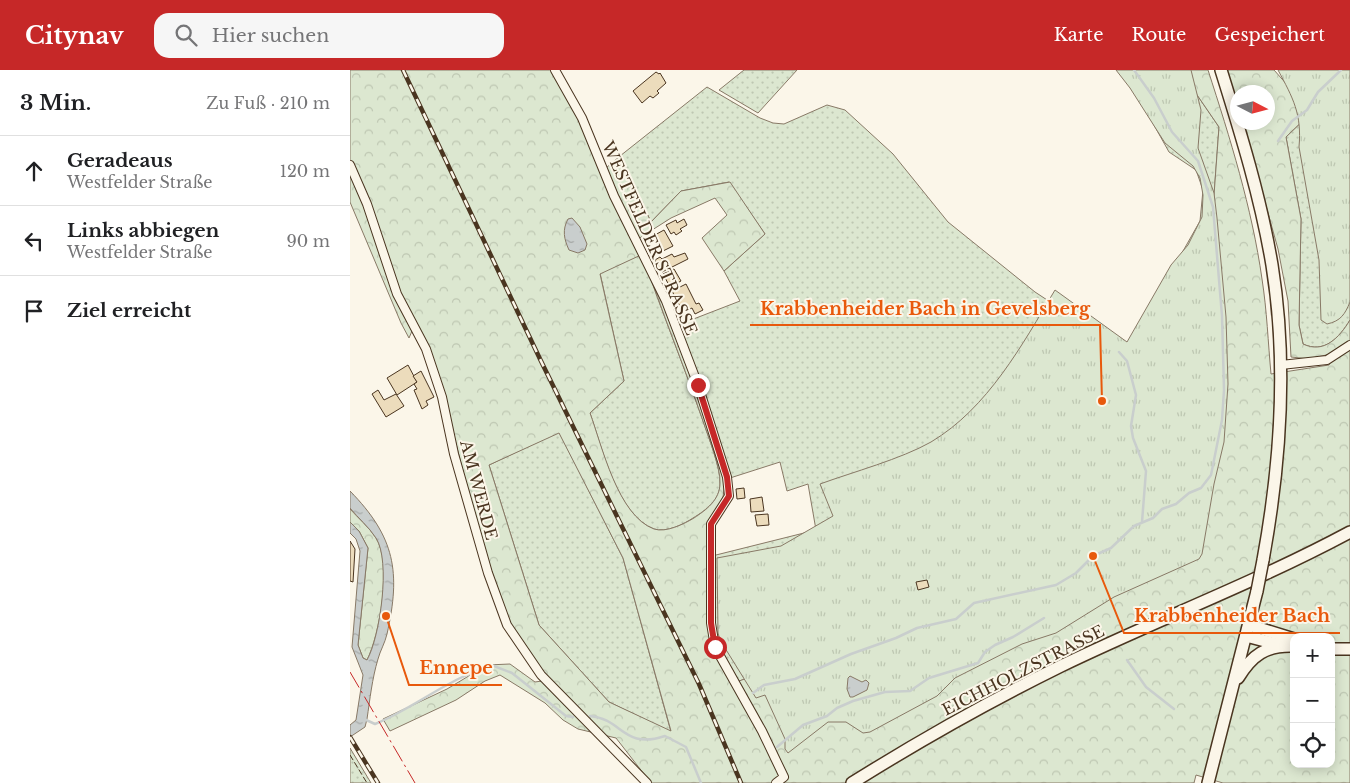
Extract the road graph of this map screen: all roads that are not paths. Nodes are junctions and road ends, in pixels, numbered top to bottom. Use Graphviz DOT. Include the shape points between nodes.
graph roads {
  1 [pos="555,70"];
  2 [pos="1221,70"];
  3 [pos="350,165"];
  4 [pos="1350,345"];
  5 [pos="1281,365"];
  6 [pos="1350,532"];
  7 [pos="1345,539"];
  8 [pos="1247,630"];
  9 [pos="1290,638"];
  10 [pos="1288,646"];
  11 [pos="1350,649"];
  12 [pos="1335,650"];
  13 [pos="1234,684"];
  14 [pos="647,783"];
  15 [pos="776,783"];
  16 [pos="852,783"];
  17 [pos="1208,783"];
  1 -- 15 [label="street, WESTFELDER STRASSE" via="582,118 614,196 666,301 698,385 727,477 729,496 711,524 711,623 715,647 784,777"];
  2 -- 5 [label="main road" via="1267,239 1276,297"];
  3 -- 14 [label="street, AM WERDE" via="367,204 397,294 426,349 442,397 480,546 507,625 542,675"];
  4 -- 5 [label="street" via="1328,360"];
  5 -- 8 [label="main road, bridge" via="1278,459 1264,560"];
  6 -- 7 [label="main road, EICHHOLZSTRASSE"];
  7 -- 16 [label="main road, EICHHOLZSTRASSE" via="1062,666 899,753"];
  8 -- 9 [label="main road"];
  8 -- 10 [label="main road"];
  8 -- 13 [label="main road"];
  10 -- 13 [label="main road" via="1270,648 1259,654"];
  11 -- 12 [label="main road"];
  13 -- 17 [label="main road"];
}
